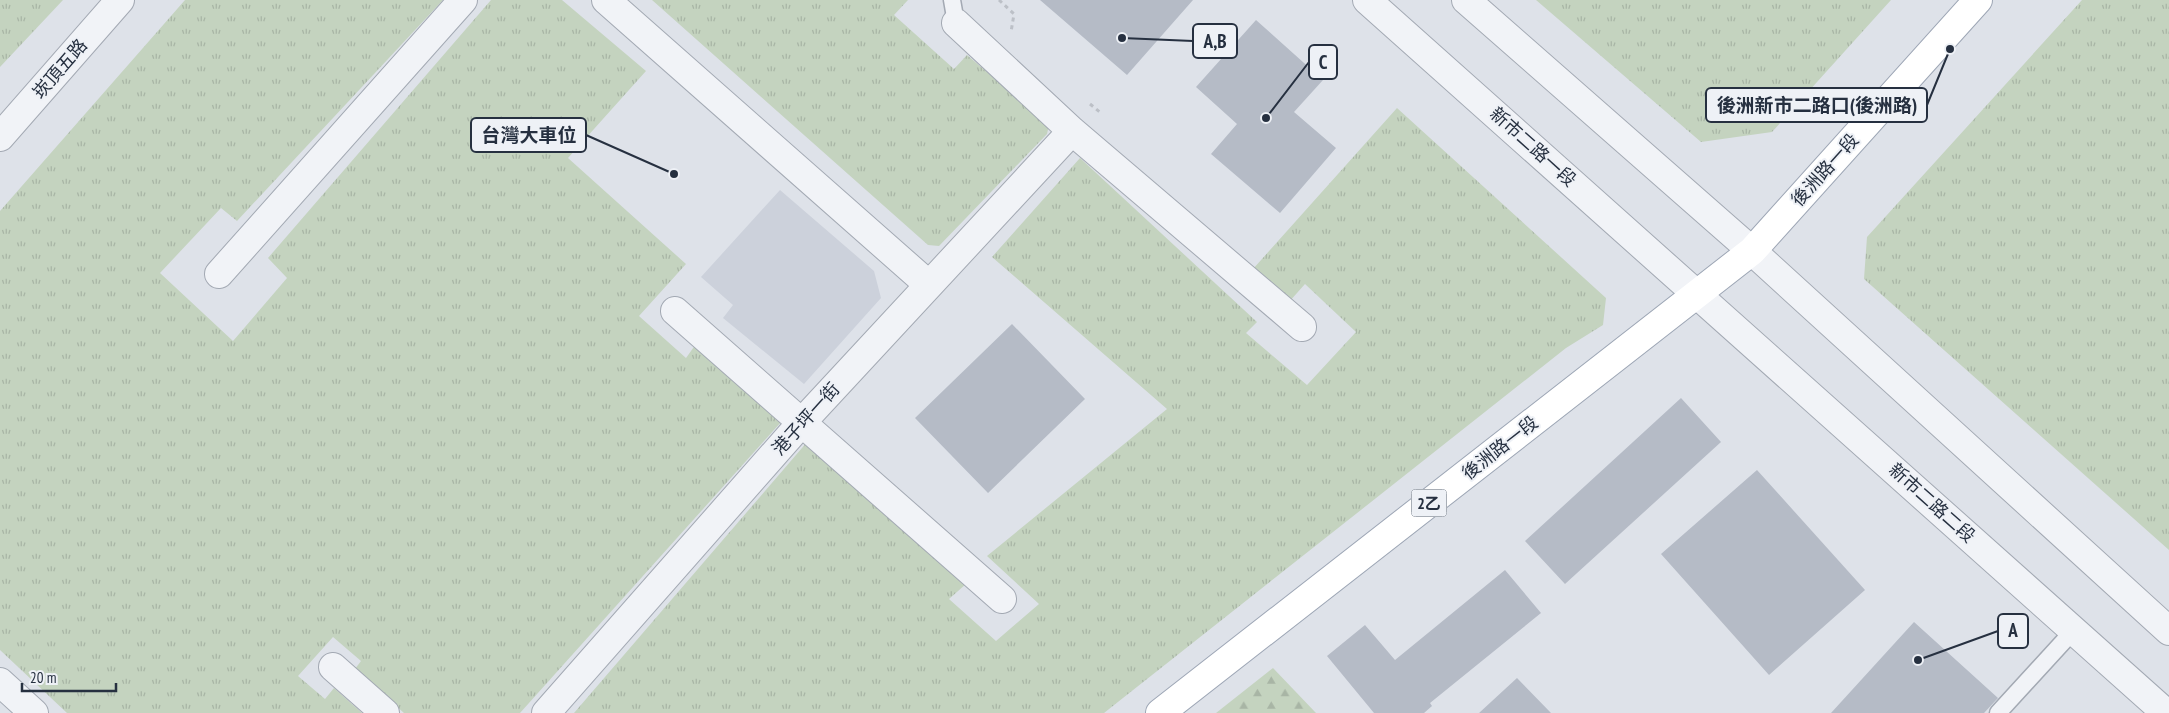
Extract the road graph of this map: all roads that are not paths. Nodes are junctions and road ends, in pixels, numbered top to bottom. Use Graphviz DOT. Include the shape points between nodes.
graph roads {
  1 [pos="120,0"];
  2 [pos="463,0"];
  3 [pos="606,0"];
  4 [pos="1367,0"];
  5 [pos="1466,0"];
  6 [pos="1978,0"];
  7 [pos="954,11"];
  8 [pos="1072,130"];
  9 [pos="0,137"];
  10 [pos="1752,252"];
  11 [pos="219,274"];
  12 [pos="929,285"];
  13 [pos="1698,293"];
  14 [pos="675,311"];
  15 [pos="1302,327"];
  16 [pos="803,422"];
  17 [pos="1002,598"];
  18 [pos="2074,630"];
  19 [pos="2169,631"];
  20 [pos="334,666"];
  21 [pos="0,682"];
  22 [pos="34,713"];
  23 [pos="385,713"];
  24 [pos="546,713"];
  25 [pos="1160,713"];
  26 [pos="1998,713"];
  27 [pos="2166,713"];
  1 -- 9 [label="street, 崁頂五路"];
  2 -- 11 [label="street"];
  3 -- 12 [label="street"];
  4 -- 13 [label="street, 新市二路一段"];
  5 -- 10 [label="street"];
  6 -- 10 [label="main road, 後洲路一段 / 2乙"];
  7 -- 8 [label="street"];
  8 -- 12 [label="street, 港子坪一街"];
  8 -- 15 [label="street"];
  10 -- 13 [label="main road, 2乙"];
  10 -- 19 [label="street"];
  12 -- 16 [label="street, 港子坪一街"];
  13 -- 18 [label="street, 新市二路二段"];
  13 -- 25 [label="main road, 後洲路一段 / 2乙"];
  14 -- 16 [label="street"];
  16 -- 17 [label="street"];
  16 -- 24 [label="street, 港子坪一街"];
  18 -- 26 [label="lane"];
  18 -- 27 [label="street, 新市二路二段"];
  20 -- 23 [label="street"];
  21 -- 22 [label="street"];
}
